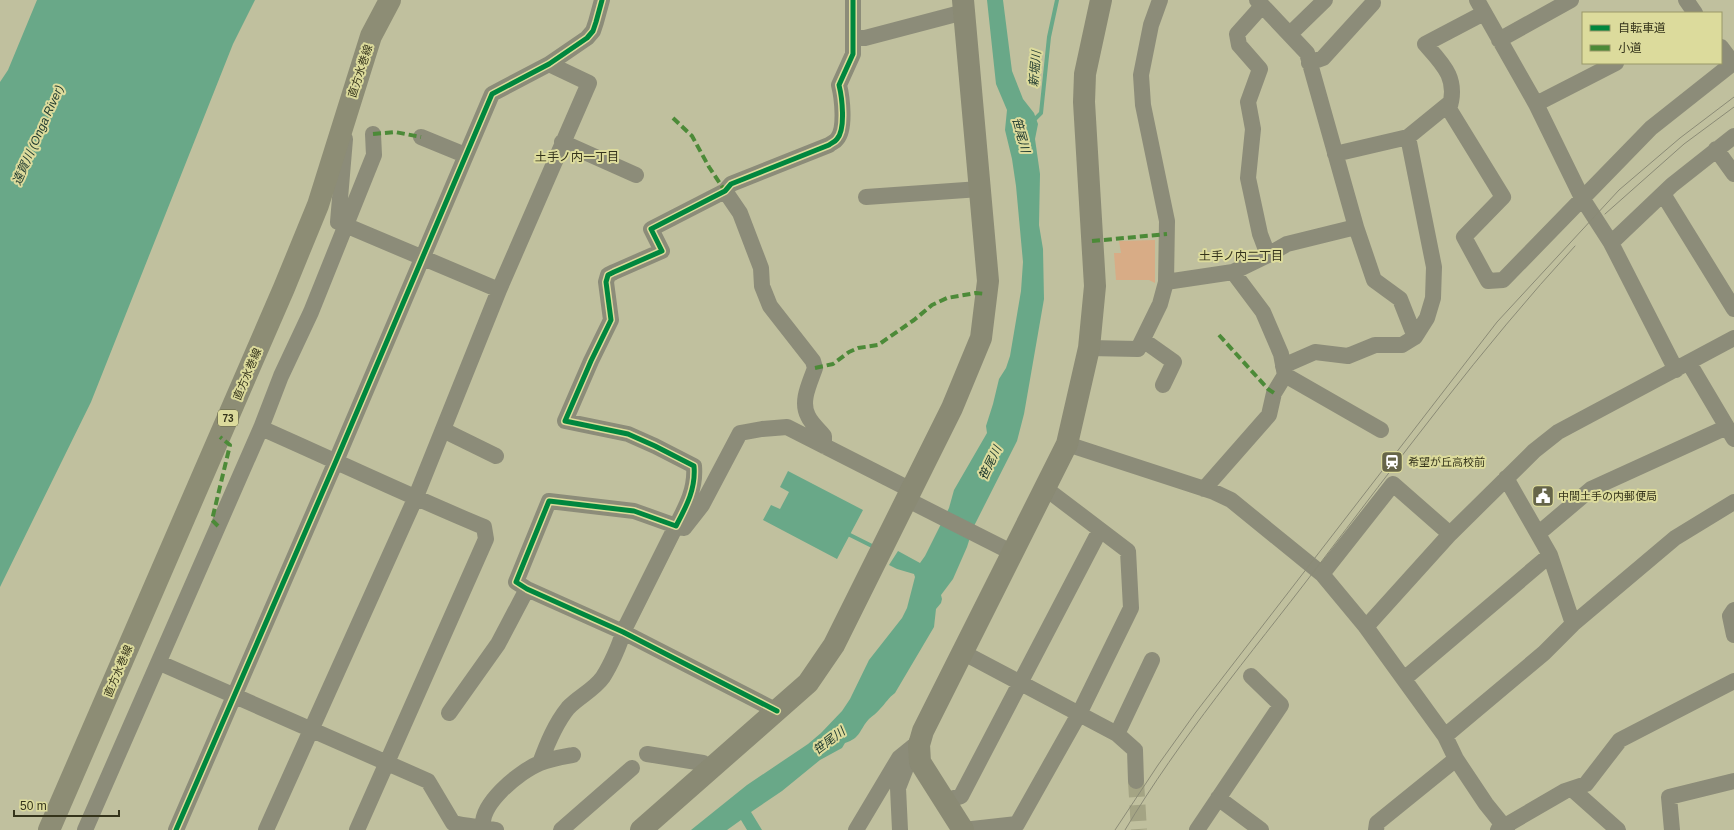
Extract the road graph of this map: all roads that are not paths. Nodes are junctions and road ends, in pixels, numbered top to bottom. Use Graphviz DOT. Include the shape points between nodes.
graph roads {
  1 [pos="390,0"];
  2 [pos="602,0"];
  3 [pos="853,0"];
  4 [pos="1101,0"];
  5 [pos="1160,0"];
  6 [pos="1325,0"];
  7 [pos="1571,0"];
  8 [pos="1686,0"];
  9 [pos="1260,3"];
  10 [pos="1373,3"];
  11 [pos="964,6"];
  12 [pos="1481,7"];
  13 [pos="1694,12"];
  14 [pos="1290,34"];
  15 [pos="853,38"];
  16 [pos="1499,40"];
  17 [pos="1722,48"];
  18 [pos="1310,63"];
  19 [pos="549,64"];
  20 [pos="1614,64"];
  21 [pos="1452,102"];
  22 [pos="1536,104"];
  23 [pos="348,107"];
  24 [pos="373,134"];
  25 [pos="1734,136"];
  26 [pos="421,137"];
  27 [pos="1408,137"];
  28 [pos="562,142"];
  29 [pos="1716,149"];
  30 [pos="1335,154"];
  31 [pos="465,155"];
  32 [pos="1734,174"];
  33 [pos="636,175"];
  34 [pos="980,189"];
  35 [pos="726,191"];
  36 [pos="1663,194"];
  37 [pos="866,198"];
  38 [pos="1582,198"];
  39 [pos="346,225"];
  40 [pos="1356,227"];
  41 [pos="1611,243"];
  42 [pos="1268,255"];
  43 [pos="423,258"];
  44 [pos="1233,272"];
  45 [pos="1166,282"];
  46 [pos="500,290"];
  47 [pos="1734,309"];
  48 [pos="1415,337"];
  49 [pos="1734,338"];
  50 [pos="1144,340"];
  51 [pos="1089,348"];
  52 [pos="1682,366"];
  53 [pos="1284,370"];
  54 [pos="1163,385"];
  55 [pos="261,428"];
  56 [pos="443,430"];
  57 [pos="1381,430"];
  58 [pos="1730,433"];
  59 [pos="1067,444"];
  60 [pos="824,446"];
  61 [pos="496,456"];
  62 [pos="336,461"];
  63 [pos="1506,478"];
  64 [pos="1045,488"];
  65 [pos="1204,489"];
  66 [pos="913,498"];
  67 [pos="415,499"];
  68 [pos="1734,502"];
  69 [pos="676,526"];
  70 [pos="1100,530"];
  71 [pos="1539,533"];
  72 [pos="1450,534"];
  73 [pos="1009,551"];
  74 [pos="1550,555"];
  75 [pos="1322,574"];
  76 [pos="527,589"];
  77 [pos="1734,610"];
  78 [pos="1573,624"];
  79 [pos="1366,627"];
  80 [pos="623,632"];
  81 [pos="1734,636"];
  82 [pos="962,652"];
  83 [pos="1152,660"];
  84 [pos="160,662"];
  85 [pos="1251,676"];
  86 [pos="1404,679"];
  87 [pos="1734,681"];
  88 [pos="1020,683"];
  89 [pos="235,696"];
  90 [pos="777,711"];
  91 [pos="449,713"];
  92 [pos="1079,714"];
  93 [pos="311,730"];
  94 [pos="1117,734"];
  95 [pos="1445,736"];
  96 [pos="919,738"];
  97 [pos="647,754"];
  98 [pos="573,755"];
  99 [pos="1456,759"];
  100 [pos="386,762"];
  101 [pos="540,763"];
  102 [pos="632,768"];
  103 [pos="710,770"];
  104 [pos="1136,781"];
  105 [pos="1734,781"];
  106 [pos="1572,789"];
  107 [pos="1218,798"];
  108 [pos="945,802"];
  109 [pos="451,826"];
  110 [pos="488,829"];
  111 [pos="1503,829"];
  112 [pos="49,830"];
  113 [pos="85,830"];
  114 [pos="176,830"];
  115 [pos="266,830"];
  116 [pos="357,830"];
  117 [pos="561,830"];
  118 [pos="642,830"];
  119 [pos="856,830"];
  120 [pos="900,830"];
  121 [pos="963,830"];
  122 [pos="1197,830"];
  123 [pos="1261,830"];
  124 [pos="1376,830"];
  125 [pos="1618,830"];
  126 [pos="1672,830"];
  1 -- 23 [label="main road, 直方水巻線 / 73" via="372,36"];
  2 -- 19 [label="street" via="595,26 587,38"];
  3 -- 15 [label="street"];
  4 -- 51 [label="street" via="1085,74 1084,102 1094,286"];
  5 -- 45 [label="street" via="1151,25 1141,75 1143,105 1167,221"];
  6 -- 14 [label="street"];
  7 -- 16 [label="street"];
  8 -- 13 [label="street"];
  9 -- 14 [label="street"];
  9 -- 42 [label="street" via="1237,34 1239,45 1260,70 1248,102 1253,129 1248,178 1260,234"];
  10 -- 18 [label="street" via="1323,58"];
  11 -- 15 [label="street" via="865,38"];
  11 -- 34 [label="street"];
  12 -- 16 [label="street"];
  12 -- 21 [label="street" via="1425,44 1446,68 1452,85"];
  14 -- 18 [label="street" via="1307,53"];
  15 -- 35 [label="street" via="853,54 839,85 842,95 842,128 837,139 829,145 731,184"];
  16 -- 22 [label="street"];
  17 -- 38 [label="street" via="1733,63 1651,128"];
  18 -- 30 [label="street"];
  19 -- 28 [label="street" via="589,83"];
  19 -- 31 [label="street" via="492,94"];
  20 -- 22 [label="street"];
  21 -- 27 [label="street"];
  21 -- 38 [label="street" via="1449,109 1503,197 1464,237 1488,281 1503,280"];
  22 -- 38 [label="street"];
  23 -- 39 [label="street" via="338,222"];
  23 -- 112 [label="main road, 直方水巻線 / 73" via="318,205 284,288"];
  24 -- 39 [label="street" via="374,155"];
  25 -- 29 [label="street"];
  26 -- 31 [label="street"];
  27 -- 30 [label="street"];
  27 -- 48 [label="street" via="1434,267 1433,298 1427,318"];
  28 -- 33 [label="street"];
  28 -- 46 [label="street"];
  29 -- 32 [label="street"];
  29 -- 36 [label="street"];
  30 -- 40 [label="street"];
  31 -- 43 [label="street"];
  34 -- 37 [label="street"];
  34 -- 66 [label="street" via="988,281 981,338"];
  35 -- 60 [label="street" via="740,213 761,268 762,286 770,306 813,362 815,368 805,397 805,408 808,417 824,436"];
  35 -- 69 [label="street" via="651,229 662,250 608,275 606,282 611,320 590,361 565,421 628,434 694,466 690,498"];
  36 -- 41 [label="street"];
  36 -- 47 [label="street"];
  38 -- 41 [label="street"];
  39 -- 43 [label="street"];
  39 -- 55 [label="street"];
  40 -- 42 [label="street" via="1287,244"];
  40 -- 48 [label="street" via="1374,280 1400,299"];
  41 -- 52 [label="street"];
  42 -- 44 [label="street"];
  43 -- 46 [label="street"];
  43 -- 62 [label="street"];
  44 -- 45 [label="street"];
  44 -- 53 [label="street" via="1263,312 1281,354"];
  45 -- 50 [label="street" via="1160,304"];
  46 -- 56 [label="street"];
  48 -- 53 [label="street" via="1402,345 1375,345 1348,356 1315,352"];
  49 -- 52 [label="street"];
  50 -- 51 [label="street" via="1138,349"];
  50 -- 54 [label="street" via="1174,362"];
  51 -- 59 [label="street"];
  52 -- 58 [label="street"];
  52 -- 63 [label="street" via="1558,432"];
  53 -- 57 [label="street"];
  53 -- 65 [label="street" via="1274,393 1269,415"];
  55 -- 62 [label="street"];
  55 -- 84 [label="street"];
  56 -- 61 [label="street"];
  56 -- 67 [label="street"];
  58 -- 71 [label="street" via="1591,489"];
  59 -- 64 [label="street"];
  59 -- 65 [label="street"];
  60 -- 66 [label="street"];
  60 -- 69 [label="street" via="787,427 740,434 702,505 684,528"];
  62 -- 67 [label="street"];
  62 -- 89 [label="street"];
  63 -- 71 [label="street"];
  63 -- 72 [label="street"];
  64 -- 70 [label="street"];
  64 -- 73 [label="street"];
  65 -- 75 [label="street" via="1231,500"];
  66 -- 73 [label="street"];
  66 -- 90 [label="street" via="834,645 808,683"];
  67 -- 93 [label="street"];
  67 -- 100 [label="street" via="484,527 486,539"];
  68 -- 78 [label="street" via="1675,538"];
  69 -- 76 [label="street" via="634,511 549,501 516,582"];
  69 -- 80 [label="street"];
  70 -- 88 [label="street"];
  70 -- 92 [label="street" via="1128,551 1131,608"];
  71 -- 74 [label="street"];
  72 -- 75 [label="street" via="1393,484"];
  72 -- 79 [label="street"];
  73 -- 82 [label="street"];
  74 -- 78 [label="street"];
  74 -- 86 [label="street"];
  75 -- 79 [label="street"];
  76 -- 80 [label="street"];
  76 -- 91 [label="street" via="498,644"];
  77 -- 81 [label="street" via="1730,616"];
  78 -- 95 [label="street" via="1544,653"];
  79 -- 86 [label="street"];
  80 -- 90 [label="street"];
  80 -- 101 [label="street" via="602,678 569,707 560,719"];
  82 -- 88 [label="street"];
  82 -- 96 [label="street"];
  83 -- 94 [label="street"];
  84 -- 89 [label="street"];
  84 -- 113 [label="street"];
  85 -- 107 [label="street" via="1281,705"];
  86 -- 95 [label="street"];
  87 -- 106 [label="street" via="1620,740 1586,784"];
  88 -- 92 [label="street"];
  88 -- 108 [label="street" via="961,796"];
  89 -- 93 [label="street"];
  89 -- 114 [label="street"];
  90 -- 103 [label="street"];
  92 -- 94 [label="street"];
  92 -- 121 [label="street" via="1018,824"];
  93 -- 100 [label="street"];
  93 -- 115 [label="street"];
  94 -- 104 [label="street" via="1135,750"];
  95 -- 99 [label="street"];
  96 -- 108 [label="street" via="920,762"];
  96 -- 119 [label="street" via="899,758"];
  96 -- 120 [label="street" via="898,788"];
  97 -- 103 [label="street" via="703,763"];
  98 -- 101 [label="street"];
  99 -- 111 [label="street"];
  99 -- 124 [label="street" via="1377,823"];
  100 -- 109 [label="street" via="428,781"];
  100 -- 116 [label="street"];
  101 -- 110 [label="street" via="518,776 497,795 486,810"];
  102 -- 117 [label="street"];
  103 -- 118 [label="street"];
  105 -- 126 [label="street" via="1669,797"];
  106 -- 111 [label="street" via="1566,790"];
  106 -- 125 [label="street"];
  107 -- 122 [label="street"];
  107 -- 123 [label="street"];
  108 -- 121 [label="street"];
  109 -- 110 [label="street"];
}
